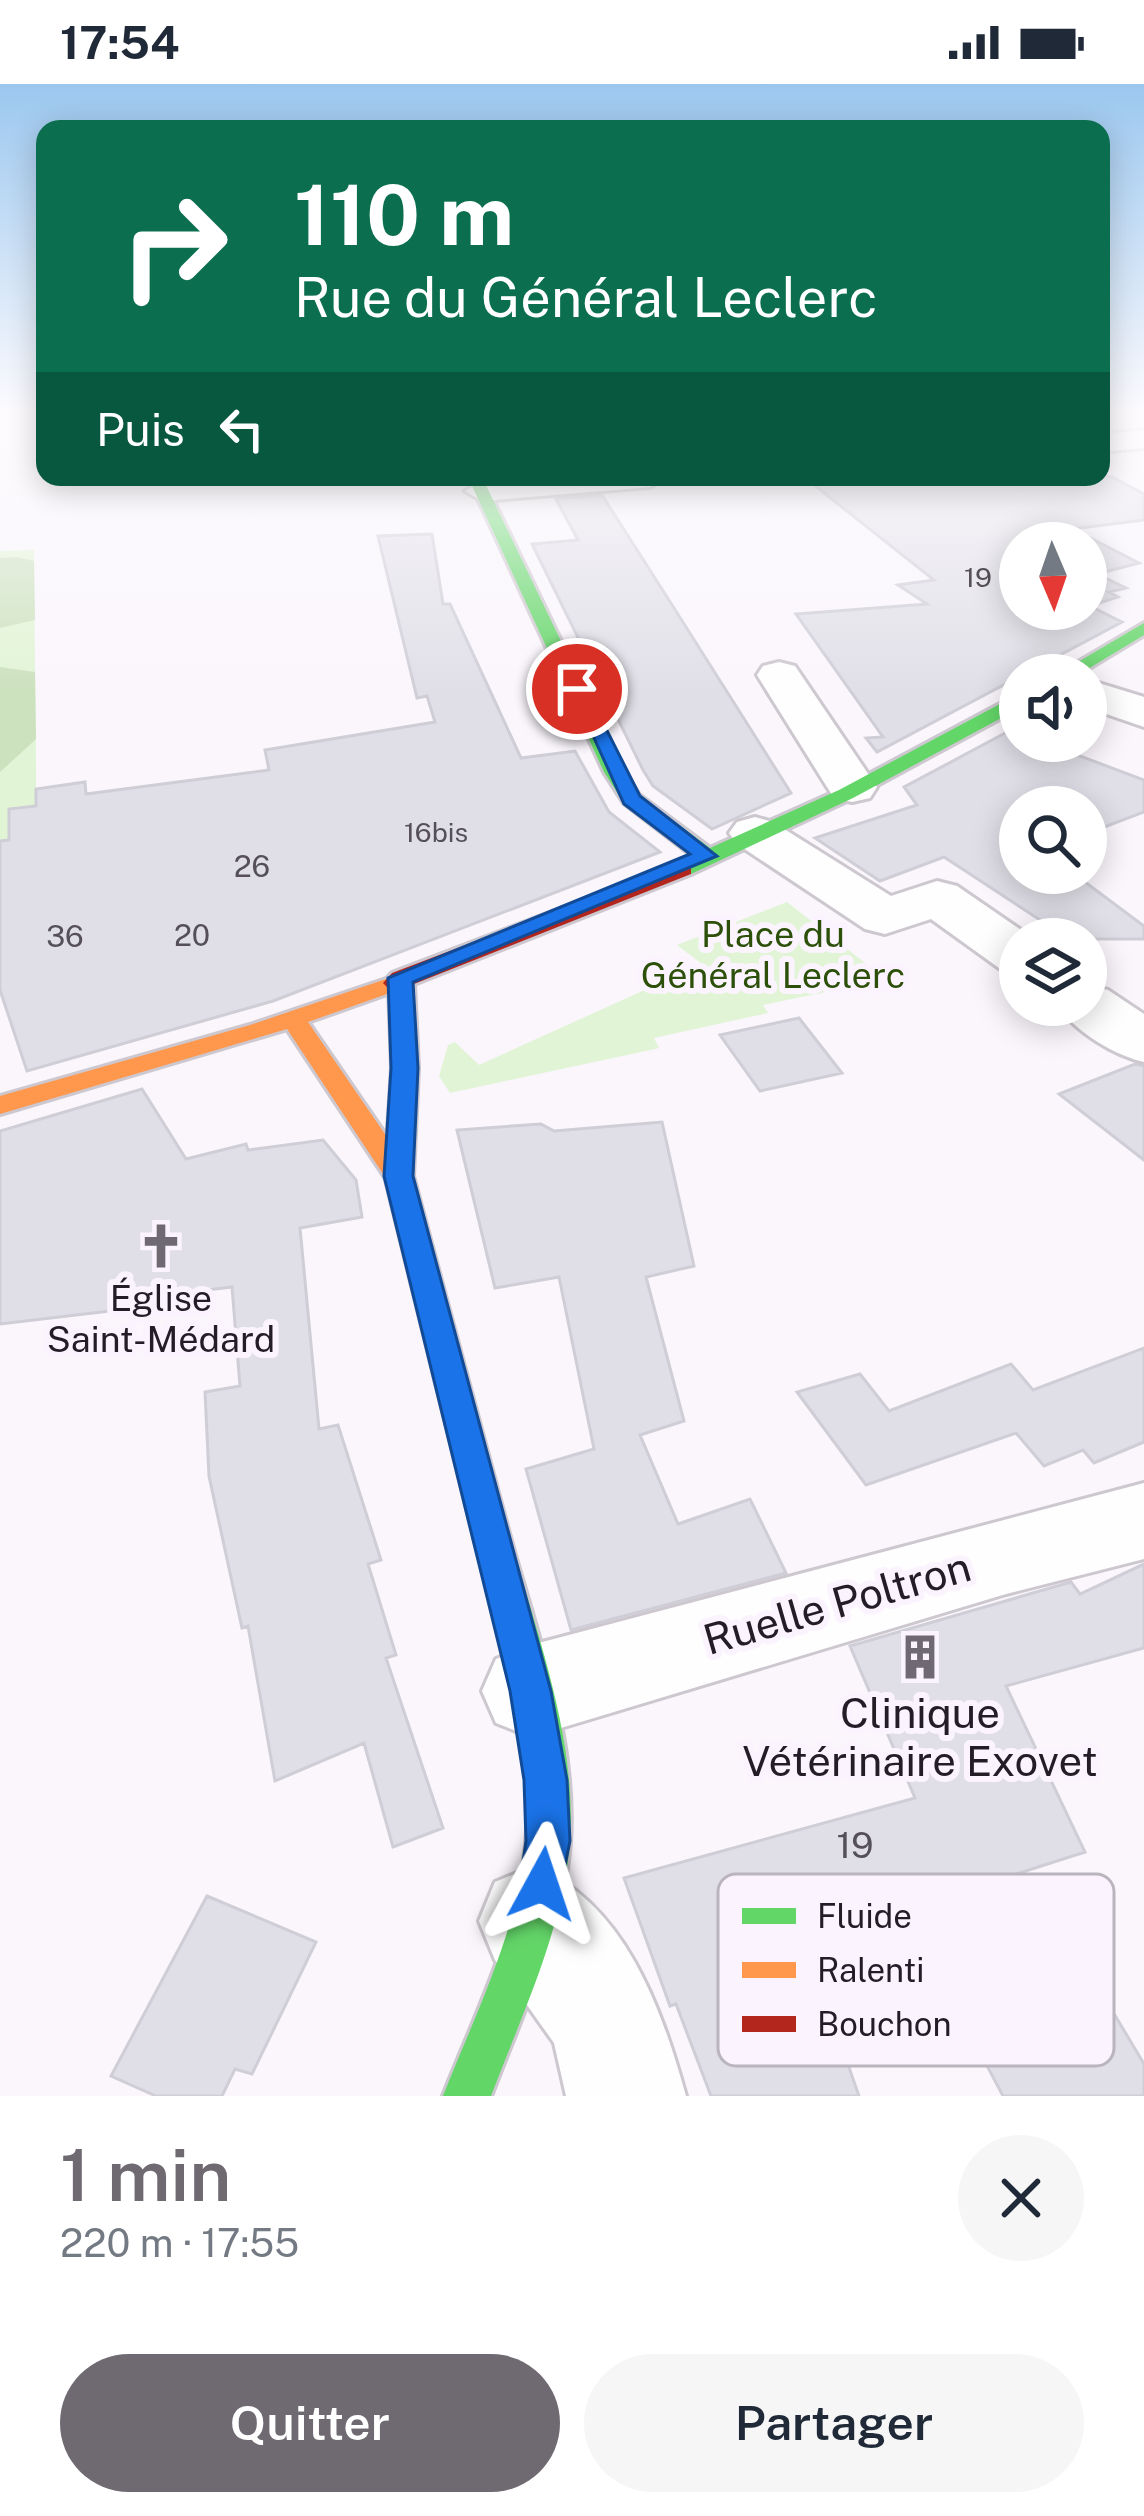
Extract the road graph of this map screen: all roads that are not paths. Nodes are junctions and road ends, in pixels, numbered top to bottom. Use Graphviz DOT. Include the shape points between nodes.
graph roads {
  1 [pos="489,506"];
  2 [pos="1144,628"];
  3 [pos="1100,654"];
  4 [pos="779,675"];
  5 [pos="1107,700"];
  6 [pos="999,712"];
  7 [pos="1144,713"];
  8 [pos="852,787"];
  9 [pos="755,833"];
  10 [pos="706,856"];
  11 [pos="999,941"];
  12 [pos="401,978"];
  13 [pos="1107,1017"];
  14 [pos="293,1019"];
  15 [pos="1144,1043"];
  16 [pos="0,1105"];
  17 [pos="399,1176"];
  18 [pos="1144,1521"];
  19 [pos="531,1691"];
  20 [pos="534,1921"];
  21 [pos="467,2096"];
  22 [pos="626,2096"];
  1 -- 10 [label="street" via="631,799"];
  2 -- 3 [label="street"];
  4 -- 8 [label="street"];
  5 -- 7 [label="street"];
  6 -- 8 [label="street"];
  8 -- 9 [label="street"];
  9 -- 10 [label="street"];
  9 -- 11 [label="street" via="885,917 937,898"];
  10 -- 12 [label="street"];
  12 -- 14 [label="street"];
  12 -- 17 [label="street"];
  13 -- 15 [label="street"];
  14 -- 16 [label="street"];
  14 -- 17 [label="street"];
  17 -- 19 [label="street"];
  18 -- 19 [label="street, Ruelle Poltron"];
  19 -- 20 [label="street" via="548,1841"];
  20 -- 21 [label="street"];
  20 -- 22 [label="street" via="606,2018"];
}
